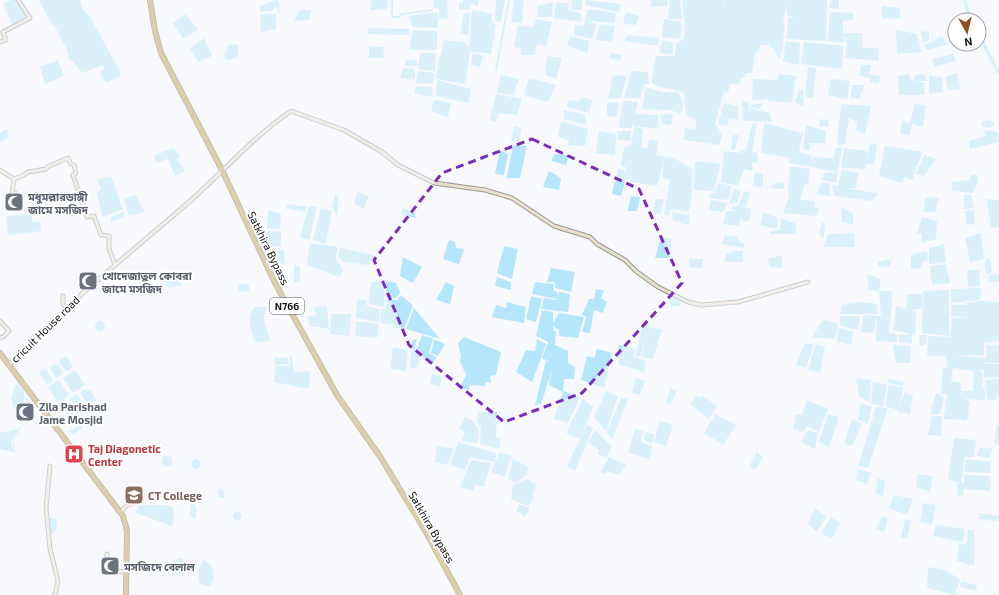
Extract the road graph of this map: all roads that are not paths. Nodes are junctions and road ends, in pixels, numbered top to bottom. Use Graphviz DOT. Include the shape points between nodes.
graph roads {
  1 [pos="18,0"];
  2 [pos="150,0"];
  3 [pos="0,42"];
  4 [pos="0,170"];
  5 [pos="222,170"];
  6 [pos="14,179"];
  7 [pos="15,199"];
  8 [pos="115,265"];
  9 [pos="808,282"];
  10 [pos="63,296"];
  11 [pos="67,308"];
  12 [pos="0,321"];
  13 [pos="0,338"];
  14 [pos="0,353"];
  15 [pos="9,365"];
  16 [pos="109,462"];
  17 [pos="50,466"];
  18 [pos="88,469"];
  19 [pos="140,489"];
  20 [pos="121,512"];
  21 [pos="107,554"];
  22 [pos="126,572"];
  23 [pos="55,595"];
  24 [pos="126,595"];
  25 [pos="460,595"];
  1 -- 3 [label="street" via="30,18 3,32 6,40"];
  2 -- 5 [label="highway, Satkhira Bypass / N766" via="161,53"];
  4 -- 6 [label="street"];
  5 -- 8 [label="street, cricuit House road"];
  5 -- 9 [label="street, cricuit House road" via="291,111 344,130 382,152 398,165 434,183 485,190 512,198 554,226 590,237 597,244 625,260 658,287 688,302 701,305 738,302"];
  5 -- 25 [label="highway, Satkhira Bypass / N766" via="275,283 337,396 382,458"];
  6 -- 7 [label="street" via="12,193 15,192"];
  6 -- 8 [label="street" via="28,172 46,170 47,167 68,158 74,165 74,183 87,217 94,216 101,236 109,236 109,249"];
  8 -- 11 [label="street, cricuit House road"];
  10 -- 11 [label="street" via="63,304"];
  11 -- 15 [label="street, cricuit House road"];
  12 -- 13 [label="street" via="10,331"];
  14 -- 15 [label="highway"];
  15 -- 18 [label="highway"];
  16 -- 18 [label="street" via="105,465 94,464"];
  17 -- 23 [label="street" via="46,508 50,549 58,581"];
  18 -- 20 [label="highway"];
  19 -- 20 [label="street" via="136,502 126,506"];
  20 -- 22 [label="highway" via="127,531"];
  21 -- 22 [label="street" via="105,568"];
  22 -- 24 [label="highway"];
}
